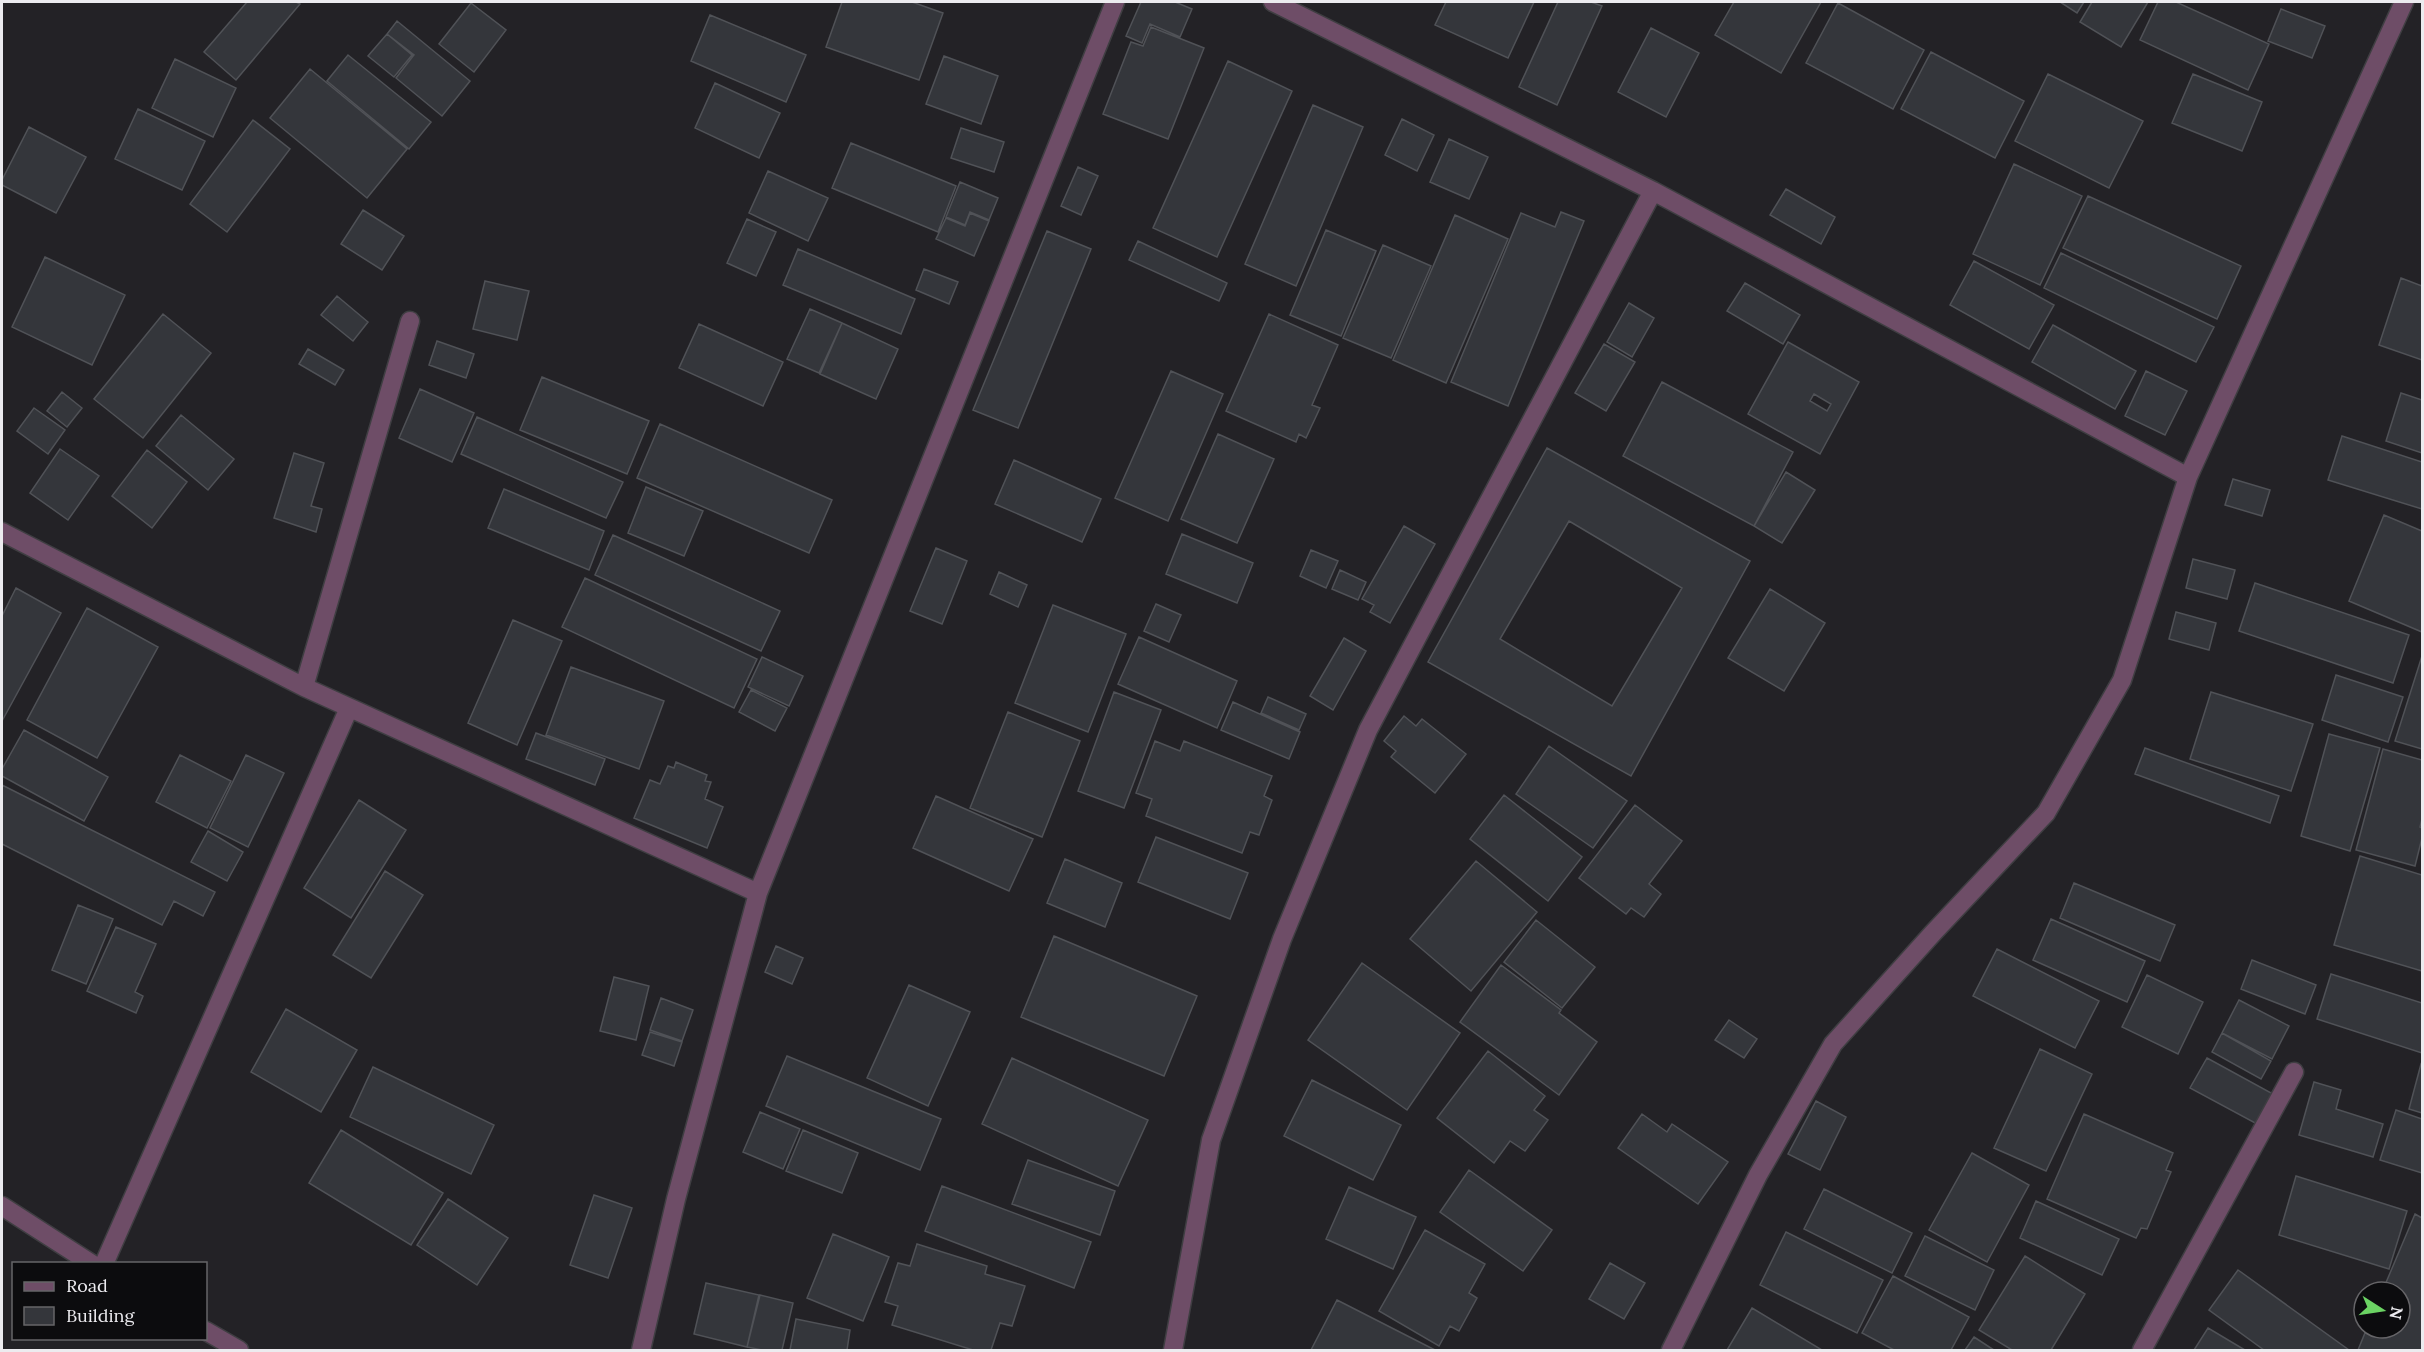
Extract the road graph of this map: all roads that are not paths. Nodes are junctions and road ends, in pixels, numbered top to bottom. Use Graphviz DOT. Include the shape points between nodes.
graph roads {
  1 [pos="1116,2"];
  2 [pos="1273,2"];
  3 [pos="2404,2"];
  4 [pos="1653,191"];
  5 [pos="410,321"];
  6 [pos="2188,477"];
  7 [pos="2,532"];
  8 [pos="304,687"];
  9 [pos="349,708"];
  10 [pos="758,893"];
  11 [pos="2294,1072"];
  12 [pos="2,1206"];
  13 [pos="90,1262"];
  14 [pos="104,1262"];
  15 [pos="207,1332"];
  16 [pos="239,1350"];
  17 [pos="641,1350"];
  18 [pos="1173,1350"];
  19 [pos="1671,1350"];
  20 [pos="2142,1350"];
  1 -- 10 [label="street"];
  2 -- 4 [label="street"];
  3 -- 6 [label="street"];
  4 -- 6 [label="street"];
  4 -- 18 [label="street" via="1368,730 1282,939 1211,1140"];
  5 -- 8 [label="street"];
  6 -- 19 [label="street" via="2122,680 2046,813 1833,1044 1758,1175"];
  7 -- 8 [label="street"];
  8 -- 9 [label="street"];
  9 -- 10 [label="street"];
  9 -- 14 [label="street"];
  10 -- 17 [label="street" via="676,1199"];
  11 -- 20 [label="street"];
  12 -- 13 [label="street"];
  15 -- 16 [label="street"];
}
